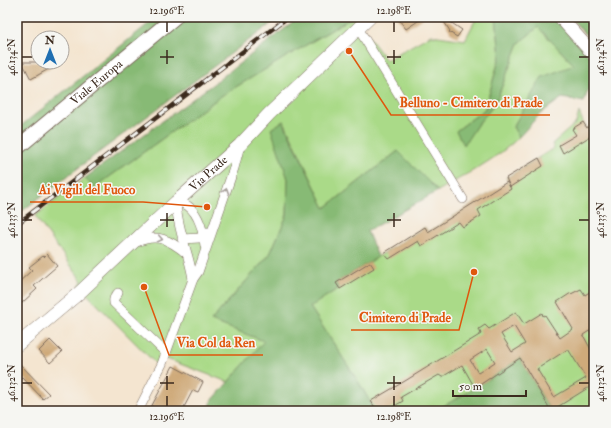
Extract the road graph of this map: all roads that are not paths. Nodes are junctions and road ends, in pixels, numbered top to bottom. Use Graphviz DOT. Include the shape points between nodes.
graph roads {
  1 [pos="175,17"];
  2 [pos="370,17"];
  3 [pos="560,17"];
  4 [pos="358,28"];
  5 [pos="594,54"];
  6 [pos="240,145"];
  7 [pos="17,148"];
  8 [pos="463,199"];
  9 [pos="176,202"];
  10 [pos="213,228"];
  11 [pos="204,235"];
  12 [pos="182,239"];
  13 [pos="132,244"];
  14 [pos="205,250"];
  15 [pos="186,253"];
  16 [pos="193,279"];
  17 [pos="118,294"];
  18 [pos="17,345"];
  19 [pos="166,353"];
  20 [pos="138,411"];
  1 -- 7 [label="main road, Viale Europa"];
  2 -- 4 [label="main road, Via Prade"];
  3 -- 5 [label="main road"];
  4 -- 6 [label="main road, Via Prade"];
  4 -- 8 [label="street"];
  6 -- 9 [label="main road, Via Prade"];
  10 -- 6 [label="street, one-way"];
  9 -- 11 [label="street" via="191,209"];
  9 -- 12 [label="street"];
  9 -- 13 [label="main road, Via Prade"];
  10 -- 11 [label="street"];
  10 -- 14 [label="street"];
  11 -- 12 [label="street" via="199,238"];
  11 -- 14 [label="street"];
  12 -- 15 [label="street"];
  13 -- 15 [label="street, one-way" via="144,239 162,238"];
  13 -- 18 [label="main road, Via Prade"];
  14 -- 16 [label="street"];
  15 -- 16 [label="street"];
  16 -- 19 [label="street"];
  17 -- 19 [label="street" via="114,297 114,303"];
  19 -- 20 [label="street"];
}
